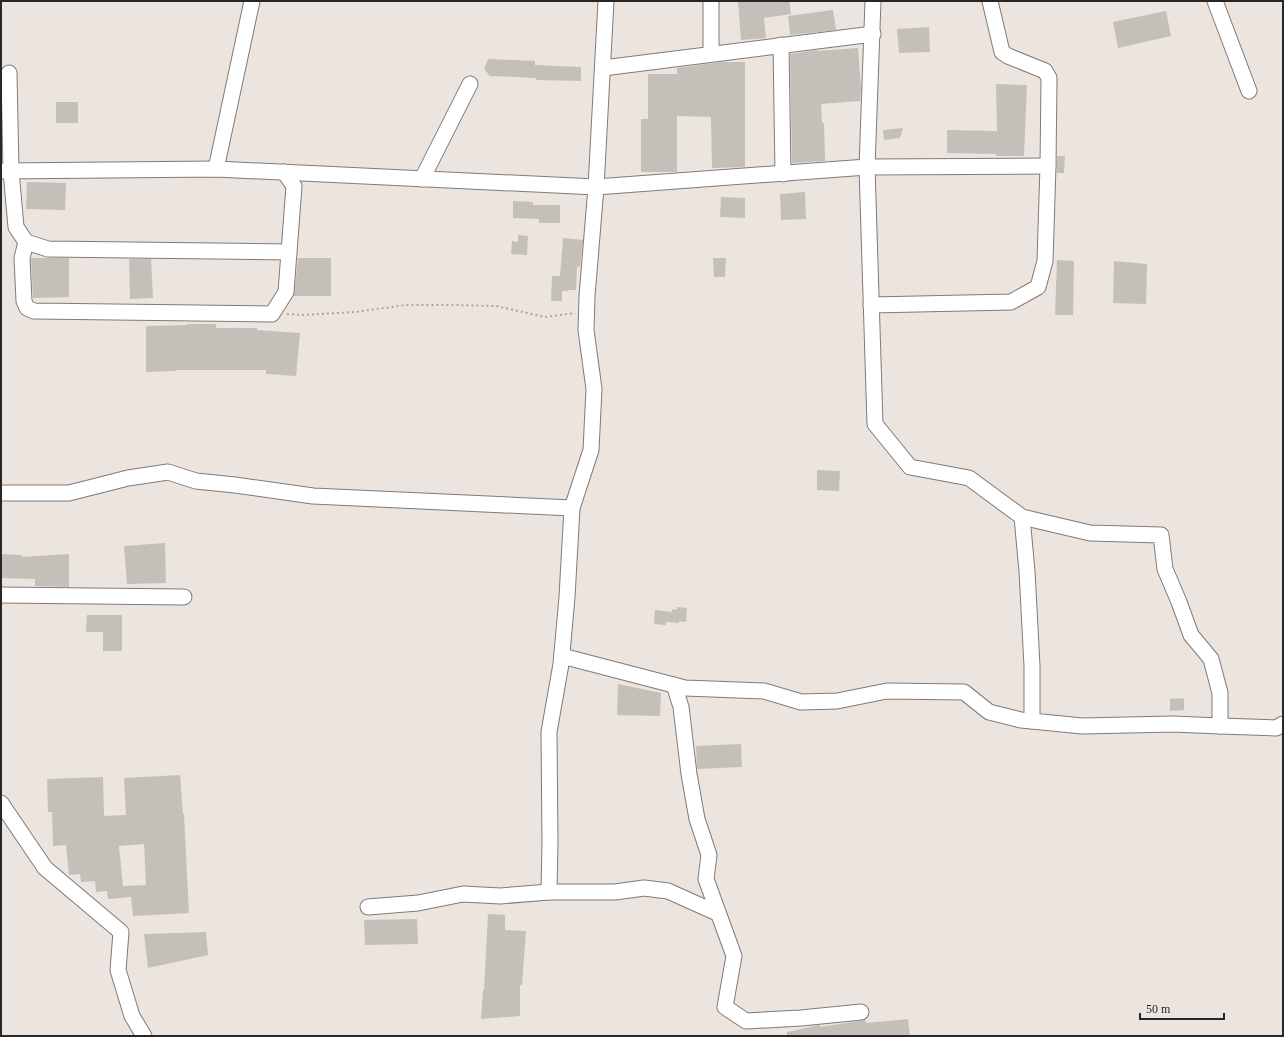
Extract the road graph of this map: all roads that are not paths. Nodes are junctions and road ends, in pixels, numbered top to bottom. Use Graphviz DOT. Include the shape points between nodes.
graph roads {
  1 [pos="252,1"];
  2 [pos="606,1"];
  3 [pos="711,1"];
  4 [pos="873,1"];
  5 [pos="990,1"];
  6 [pos="1215,1"];
  7 [pos="873,34"];
  8 [pos="781,45"];
  9 [pos="711,54"];
  10 [pos="602,68"];
  11 [pos="9,73"];
  12 [pos="470,84"];
  13 [pos="1249,91"];
  14 [pos="1048,166"];
  15 [pos="867,167"];
  16 [pos="216,169"];
  17 [pos="6,171"];
  18 [pos="284,172"];
  19 [pos="783,174"];
  20 [pos="422,179"];
  21 [pos="596,187"];
  22 [pos="26,242"];
  23 [pos="289,252"];
  24 [pos="871,305"];
  25 [pos="1,493"];
  26 [pos="572,508"];
  27 [pos="1022,517"];
  28 [pos="1,595"];
  29 [pos="184,597"];
  30 [pos="562,656"];
  31 [pos="674,685"];
  32 [pos="1032,721"];
  33 [pos="1283,724"];
  34 [pos="1220,726"];
  35 [pos="1,803"];
  36 [pos="549,892"];
  37 [pos="368,908"];
  38 [pos="717,913"];
  39 [pos="860,1012"];
  40 [pos="144,1036"];
  1 -- 16 [label="street"];
  2 -- 10 [label="street"];
  3 -- 9 [label="street"];
  4 -- 7 [label="street"];
  5 -- 14 [label="street" via="1002,52 1046,71 1049,78"];
  6 -- 13 [label="street"];
  7 -- 8 [label="street"];
  7 -- 15 [label="street"];
  8 -- 9 [label="street"];
  8 -- 19 [label="street"];
  9 -- 10 [label="street"];
  10 -- 21 [label="street"];
  11 -- 17 [label="street"];
  12 -- 20 [label="street"];
  14 -- 15 [label="street"];
  14 -- 24 [label="street" via="1045,261 1038,287 1011,302"];
  15 -- 19 [label="street"];
  15 -- 24 [label="street"];
  16 -- 17 [label="street"];
  16 -- 18 [label="street"];
  17 -- 22 [label="street" via="16,227"];
  18 -- 20 [label="street"];
  18 -- 23 [label="street" via="294,186"];
  19 -- 21 [label="street"];
  20 -- 21 [label="street"];
  21 -- 26 [label="street" via="586,330 594,389 591,450"];
  22 -- 23 [label="street" via="48,249"];
  22 -- 23 [label="street" via="22,258 24,301 26,308 34,312 272,314 286,292"];
  24 -- 27 [label="street" via="875,424 910,467 969,478"];
  25 -- 26 [label="street" via="69,493 128,478 168,472 196,481 313,496"];
  26 -- 30 [label="street"];
  27 -- 32 [label="street" via="1032,666"];
  27 -- 34 [label="street" via="1090,533 1161,535 1165,569 1191,635 1211,659 1220,693"];
  28 -- 29 [label="street"];
  30 -- 31 [label="street"];
  30 -- 36 [label="street" via="549,732"];
  31 -- 32 [label="street" via="685,688 764,691 801,702 837,701 887,691 964,692 989,712"];
  31 -- 38 [label="street" via="681,707 697,820 709,855 706,878"];
  32 -- 34 [label="street" via="1082,726"];
  33 -- 34 [label="street" via="1276,728"];
  35 -- 40 [label="street" via="46,868 121,932 118,970 132,1016"];
  36 -- 37 [label="street" via="500,896 463,894 418,903"];
  36 -- 38 [label="street" via="615,892 644,888 668,891"];
  38 -- 39 [label="street" via="734,956 724,1007 746,1021"];
}
